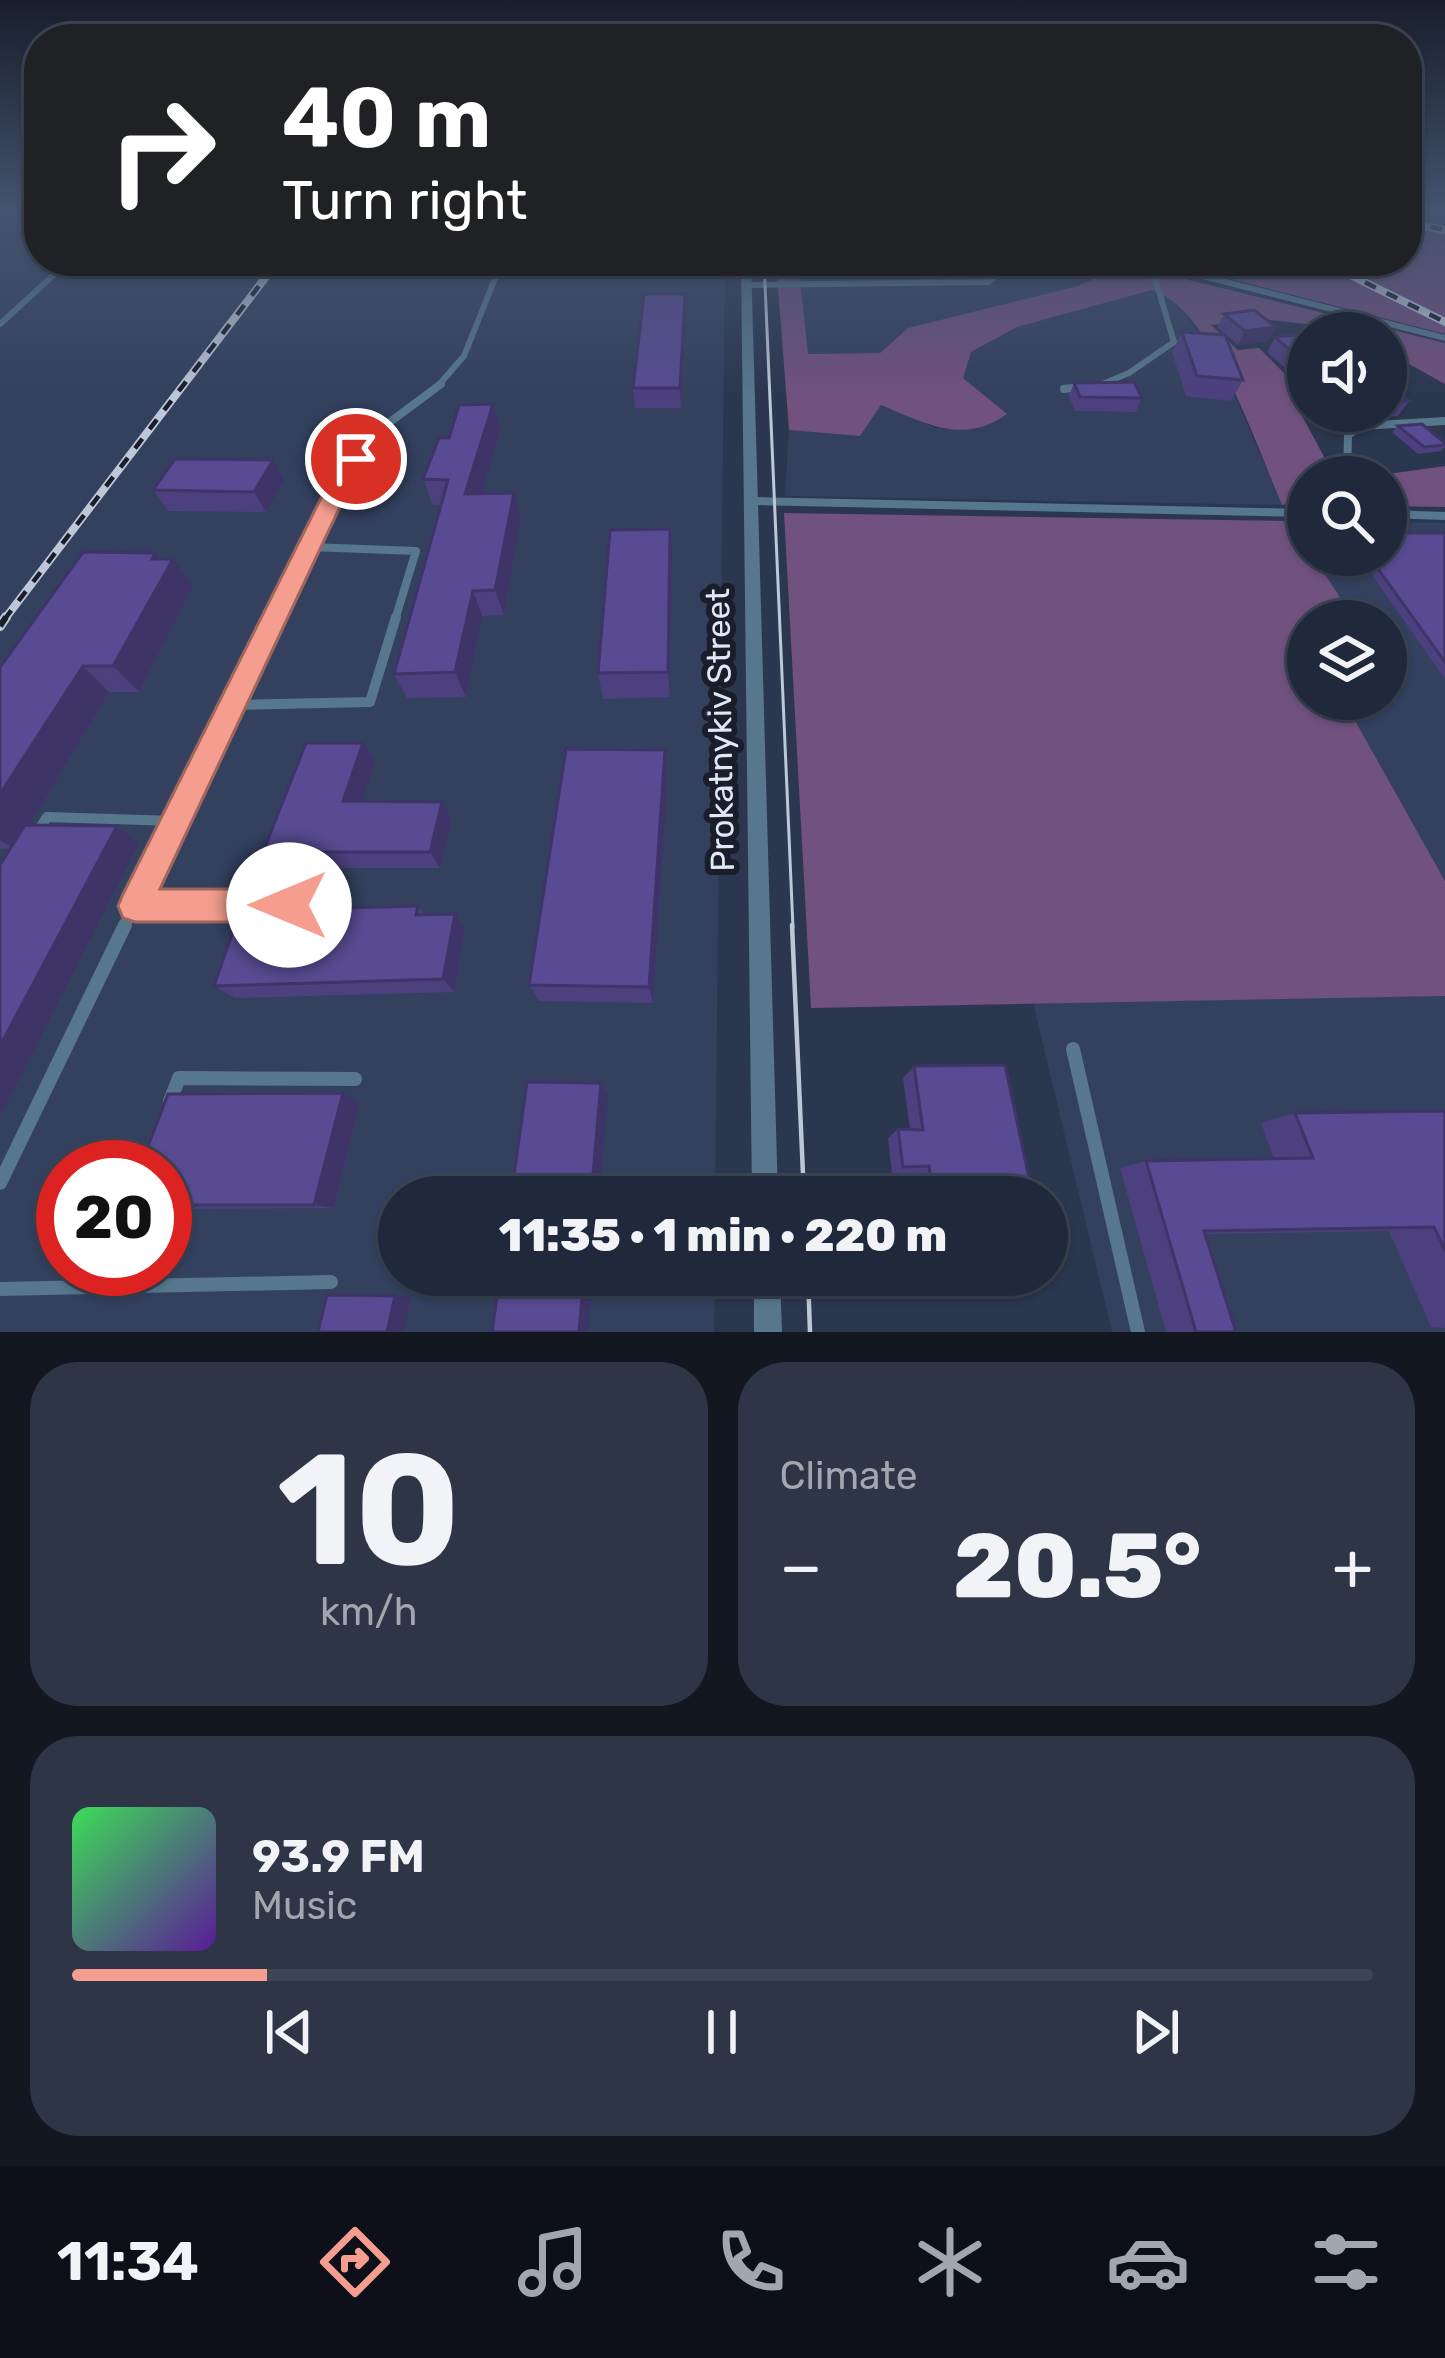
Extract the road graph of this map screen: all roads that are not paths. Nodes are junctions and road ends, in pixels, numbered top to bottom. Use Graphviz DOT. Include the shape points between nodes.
graph roads {
  1 [pos="53,276"];
  2 [pos="496,276"];
  3 [pos="747,276"];
  4 [pos="995,276"];
  5 [pos="1151,276"];
  6 [pos="1202,276"];
  7 [pos="747,285"];
  8 [pos="0,324"];
  9 [pos="1445,338"];
  10 [pos="1064,388"];
  11 [pos="1445,421"];
  12 [pos="1348,456"];
  13 [pos="751,501"];
  14 [pos="1287,512"];
  15 [pos="1407,515"];
  16 [pos="1445,516"];
  17 [pos="309,547"];
  18 [pos="232,706"];
  19 [pos="176,821"];
  20 [pos="23,855"];
  21 [pos="289,905"];
  22 [pos="135,906"];
  23 [pos="1073,1049"];
  24 [pos="355,1079"];
  25 [pos="161,1123"];
  26 [pos="765,1176"];
  27 [pos="0,1183"];
  28 [pos="331,1282"];
  29 [pos="192,1284"];
  30 [pos="36,1287"];
  31 [pos="0,1288"];
  32 [pos="767,1296"];
  33 [pos="768,1332"];
  34 [pos="1138,1332"];
  1 -- 8 [label="lane"];
  2 -- 17 [label="lane" via="464,356 356,459"];
  3 -- 7 [label="street, Prokatnykiv Street"];
  4 -- 7 [label="lane"];
  5 -- 10 [label="lane" via="1174,342 1114,380"];
  6 -- 9 [label="lane"];
  7 -- 13 [label="street, Prokatnykiv Street"];
  11 -- 12 [label="lane" via="1361,426 1348,435"];
  13 -- 14 [label="lane"];
  13 -- 26 [label="street, Prokatnykiv Street"];
  15 -- 16 [label="lane"];
  17 -- 18 [label="lane"];
  17 -- 18 [label="lane" via="416,550 370,701"];
  18 -- 19 [label="lane"];
  19 -- 20 [label="lane" via="46,817"];
  19 -- 22 [label="lane"];
  21 -- 22 [label="lane"];
  22 -- 27 [label="lane"];
  23 -- 34 [label="lane"];
  24 -- 25 [label="lane" via="179,1078"];
  28 -- 29 [label="lane"];
  30 -- 31 [label="lane"];
  32 -- 33 [label="street"];
}
